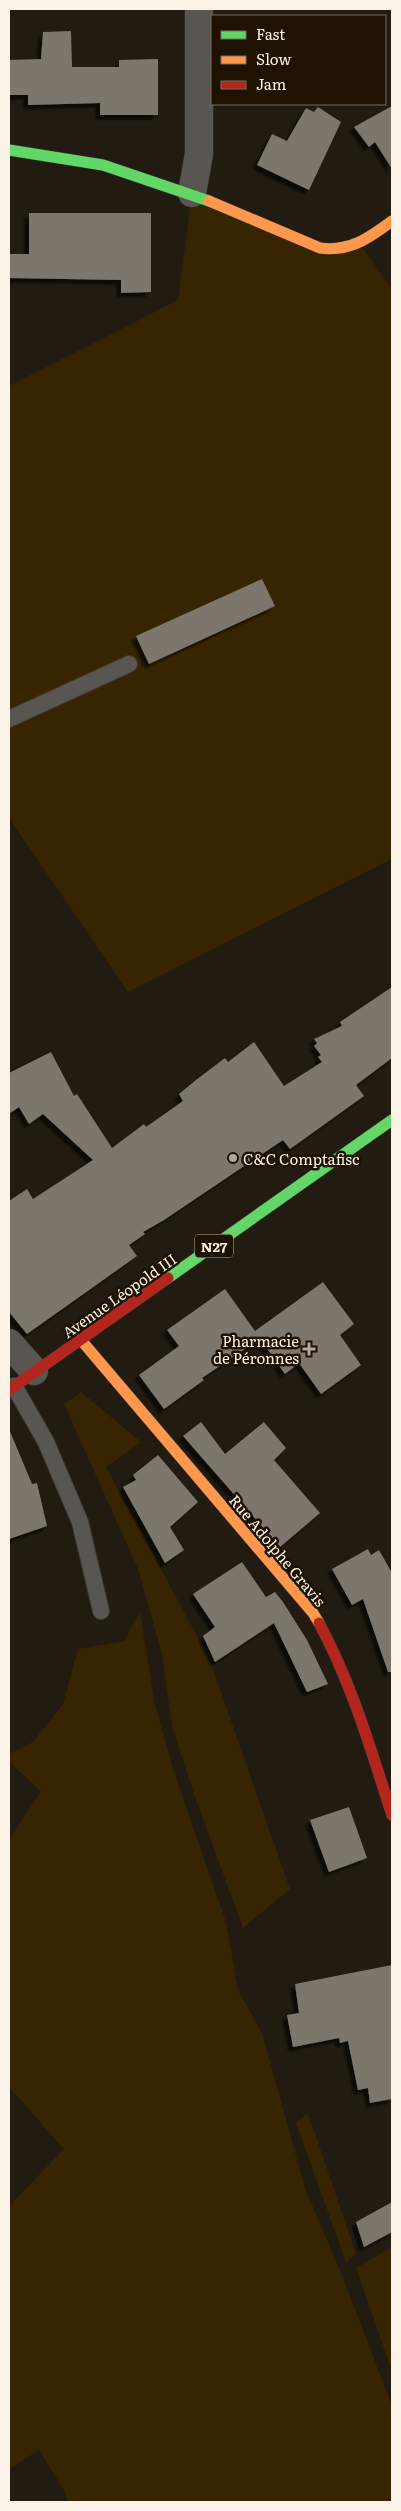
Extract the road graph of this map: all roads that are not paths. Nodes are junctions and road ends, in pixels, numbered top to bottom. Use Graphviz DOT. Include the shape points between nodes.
graph roads {
  1 [pos="200,9"];
  2 [pos="9,150"];
  3 [pos="192,193"];
  4 [pos="392,221"];
  5 [pos="129,664"];
  6 [pos="9,719"];
  7 [pos="392,1120"];
  8 [pos="81,1340"];
  9 [pos="9,1343"];
  10 [pos="19,1382"];
  11 [pos="101,1611"];
  12 [pos="392,1815"];
  1 -- 3 [label="street" via="199,154"];
  2 -- 3 [label="street" via="102,165"];
  3 -- 4 [label="street" via="320,248 333,250 346,250 360,244"];
  5 -- 6 [label="lane"];
  7 -- 8 [label="street, Avenue Léopold III / N27"];
  8 -- 10 [label="street, Avenue Léopold III / N27"];
  8 -- 12 [label="street, Rue Adolphe Gravis" via="312,1613 336,1655 354,1699"];
  9 -- 10 [label="street"];
  10 -- 11 [label="lane" via="80,1522"];
}
